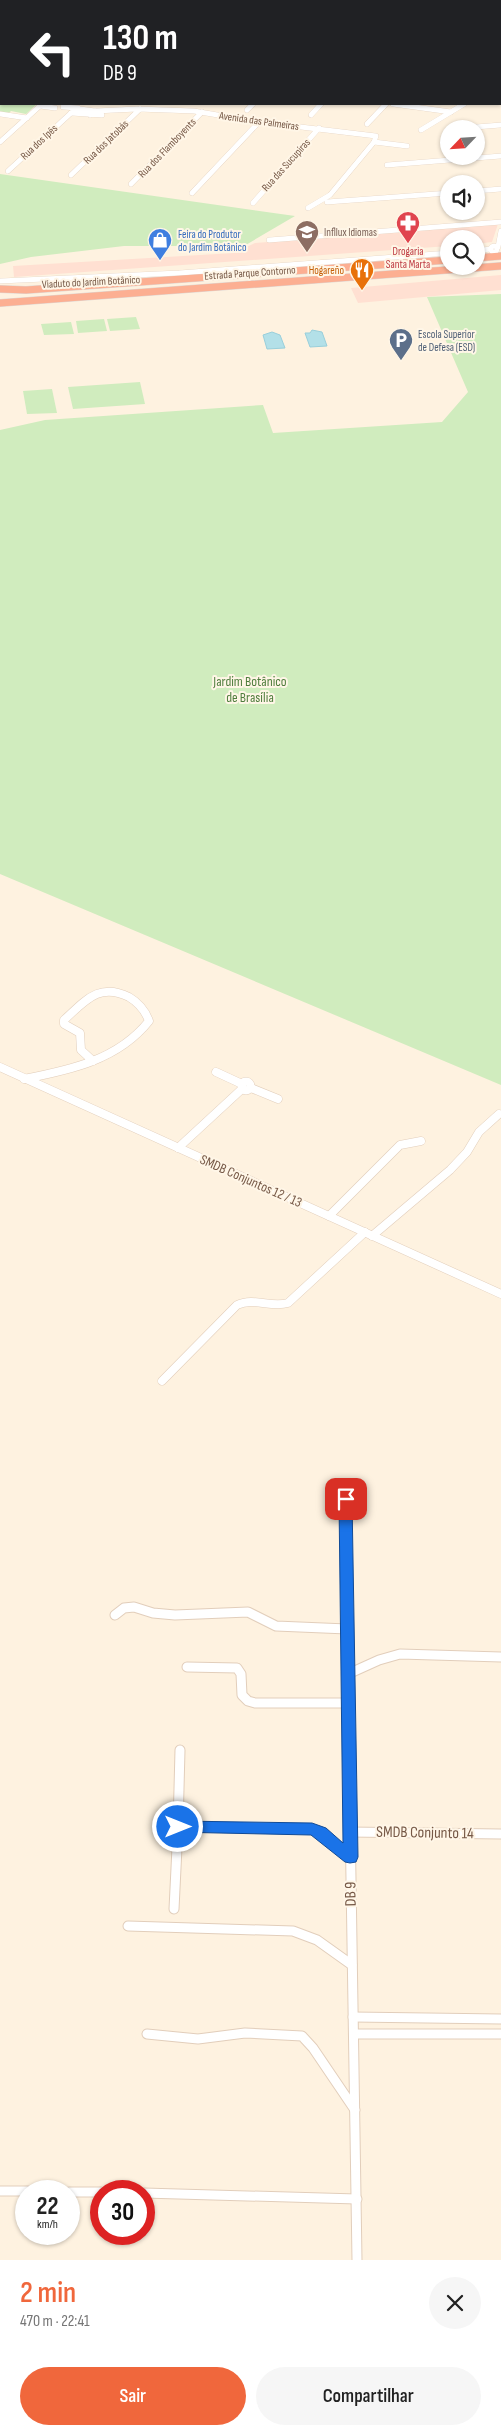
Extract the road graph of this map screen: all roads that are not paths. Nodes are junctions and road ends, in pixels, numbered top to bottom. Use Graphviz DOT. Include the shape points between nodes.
graph roads {
  1 [pos="42,105"];
  2 [pos="252,105"];
  3 [pos="320,105"];
  4 [pos="385,105"];
  5 [pos="416,105"];
  6 [pos="462,105"];
  7 [pos="57,107"];
  8 [pos="80,109"];
  9 [pos="139,109"];
  10 [pos="456,109"];
  11 [pos="247,110"];
  12 [pos="95,111"];
  13 [pos="120,112"];
  14 [pos="202,112"];
  15 [pos="450,112"];
  16 [pos="71,113"];
  17 [pos="0,114"];
  18 [pos="90,115"];
  19 [pos="310,115"];
  20 [pos="130,117"];
  21 [pos="27,118"];
  22 [pos="259,122"];
  23 [pos="367,124"];
  24 [pos="501,125"];
  25 [pos="485,126"];
  26 [pos="319,128"];
  27 [pos="421,130"];
  28 [pos="0,142"];
  29 [pos="374,142"];
  30 [pos="407,146"];
  31 [pos="501,156"];
  32 [pos="388,165"];
  33 [pos="8,171"];
  34 [pos="72,175"];
  35 [pos="132,184"];
  36 [pos="501,189"];
  37 [pos="485,190"];
  38 [pos="192,193"];
  39 [pos="440,194"];
  40 [pos="327,202"];
  41 [pos="253,203"];
  42 [pos="308,208"];
  43 [pos="501,222"];
  44 [pos="501,231"];
  45 [pos="269,240"];
  46 [pos="497,250"];
  47 [pos="440,254"];
  48 [pos="485,258"];
  49 [pos="440,261"];
  50 [pos="501,266"];
  51 [pos="0,281"];
  52 [pos="161,281"];
  53 [pos="0,289"];
  54 [pos="183,289"];
  55 [pos="0,293"];
  56 [pos="0,298"];
  57 [pos="0,303"];
  58 [pos="93,1061"];
  59 [pos="0,1067"];
  60 [pos="216,1072"];
  61 [pos="24,1078"];
  62 [pos="245,1086"];
  63 [pos="278,1099"];
  64 [pos="499,1114"];
  65 [pos="421,1141"];
  66 [pos="178,1148"];
  67 [pos="329,1216"];
  68 [pos="368,1234"];
  69 [pos="501,1294"];
  70 [pos="162,1381"];
  71 [pos="346,1499"];
  72 [pos="115,1615"];
  73 [pos="347,1629"];
  74 [pos="501,1657"];
  75 [pos="187,1667"];
  76 [pos="348,1674"];
  77 [pos="348,1703"];
  78 [pos="180,1750"];
  79 [pos="178,1827"];
  80 [pos="349,1832"];
  81 [pos="501,1834"];
  82 [pos="350,1857"];
  83 [pos="174,1909"];
  84 [pos="128,1926"];
  85 [pos="352,1965"];
  86 [pos="353,2017"];
  87 [pos="501,2018"];
  88 [pos="148,2034"];
  89 [pos="355,2034"];
  90 [pos="501,2034"];
  91 [pos="356,2110"];
  92 [pos="0,2191"];
  93 [pos="15,2191"];
  94 [pos="155,2193"];
  95 [pos="357,2199"];
  96 [pos="358,2260"];
  1 -- 7 [label="street, Avenida das Palmeiras"];
  1 -- 21 [label="street"];
  2 -- 11 [label="street"];
  3 -- 19 [label="street"];
  4 -- 23 [label="street"];
  5 -- 10 [label="street"];
  5 -- 15 [label="street"];
  6 -- 10 [label="street"];
  7 -- 8 [label="street, Avenida das Palmeiras"];
  7 -- 16 [label="street, Avenida das Palmeiras"];
  8 -- 12 [label="street, Avenida das Palmeiras"];
  8 -- 16 [label="street"];
  9 -- 12 [label="street, Avenida das Palmeiras"];
  9 -- 13 [label="street, Avenida das Palmeiras"];
  9 -- 14 [label="street, Avenida das Palmeiras"];
  9 -- 20 [label="street, Rua dos Jatobás"];
  10 -- 15 [label="street"];
  12 -- 18 [label="street"];
  13 -- 18 [label="street, Avenida das Palmeiras"];
  13 -- 20 [label="street, Avenida das Palmeiras"];
  14 -- 22 [label="street, Avenida das Palmeiras"];
  14 -- 35 [label="street, Rua dos Flamboyents"];
  15 -- 27 [label="street"];
  16 -- 18 [label="street, Avenida das Palmeiras"];
  16 -- 33 [label="street, Rua dos Ipês"];
  17 -- 21 [label="street"];
  20 -- 34 [label="street, Rua dos Jatobás"];
  21 -- 28 [label="street"];
  22 -- 26 [label="street, Avenida das Palmeiras"];
  22 -- 38 [label="street"];
  24 -- 25 [label="street"];
  26 -- 29 [label="street, Avenida das Palmeiras" via="374,135 377,137"];
  26 -- 41 [label="street, Rua das Sucupiras"];
  29 -- 30 [label="street"];
  29 -- 42 [label="street" via="330,195"];
  31 -- 32 [label="street"];
  36 -- 37 [label="street"];
  39 -- 40 [label="street"];
  43 -- 45 [label="street"];
  44 -- 46 [label="street"];
  46 -- 48 [label="highway"];
  47 -- 51 [label="street" via="188,272"];
  49 -- 52 [label="highway, Estrada Parque Contorno"];
  50 -- 54 [label="highway, Estrada Parque Contorno"];
  52 -- 53 [label="highway, Estrada Parque Contorno"];
  52 -- 55 [label="highway, Viaduto do Jardim Botânico" via="52,292"];
  54 -- 56 [label="highway, Viaduto do Jardim Botânico"];
  54 -- 57 [label="highway, Estrada Parque Contorno"];
  58 -- 58 [label="street" via="135,1038 148,1021 143,1008 116,991 106,989 97,992 64,1020 64,1024 81,1033 81,1050"];
  58 -- 61 [label="street" via="72,1069"];
  59 -- 61 [label="street, SMDB Conjuntos 12 / 13"];
  60 -- 62 [label="street"];
  61 -- 66 [label="street, SMDB Conjuntos 12 / 13"];
  62 -- 63 [label="street"];
  62 -- 66 [label="street"];
  64 -- 68 [label="street" via="479,1132 467,1152 450,1170"];
  65 -- 67 [label="street" via="400,1145"];
  66 -- 67 [label="street, SMDB Conjuntos 12 / 13"];
  67 -- 68 [label="street, SMDB Conjuntos 12 / 13"];
  68 -- 69 [label="street, SMDB Conjuntos 12 / 13"];
  68 -- 70 [label="street" via="288,1303 275,1306 247,1302 237,1306"];
  71 -- 73 [label="street, DB 9"];
  72 -- 73 [label="street" via="124,1608 134,1607 175,1615 248,1612 276,1626"];
  73 -- 76 [label="street, DB 9"];
  74 -- 76 [label="street" via="400,1654"];
  75 -- 77 [label="street" via="236,1668 241,1674 242,1695 255,1703"];
  76 -- 77 [label="street, DB 9"];
  77 -- 80 [label="street, DB 9"];
  78 -- 79 [label="street"];
  79 -- 82 [label="street" via="312,1829"];
  79 -- 83 [label="street"];
  80 -- 81 [label="street, SMDB Conjunto 14"];
  80 -- 82 [label="street, DB 9"];
  82 -- 85 [label="street, DB 9"];
  84 -- 85 [label="street" via="293,1930 324,1942"];
  85 -- 86 [label="street, DB 9"];
  86 -- 87 [label="street"];
  86 -- 89 [label="street, DB 9"];
  88 -- 91 [label="street" via="198,2039 245,2033 302,2036"];
  89 -- 90 [label="street"];
  89 -- 91 [label="street, DB 9"];
  91 -- 95 [label="street, DB 9"];
  92 -- 93 [label="street"];
  94 -- 95 [label="street"];
  95 -- 96 [label="street, DB 9"];
}
